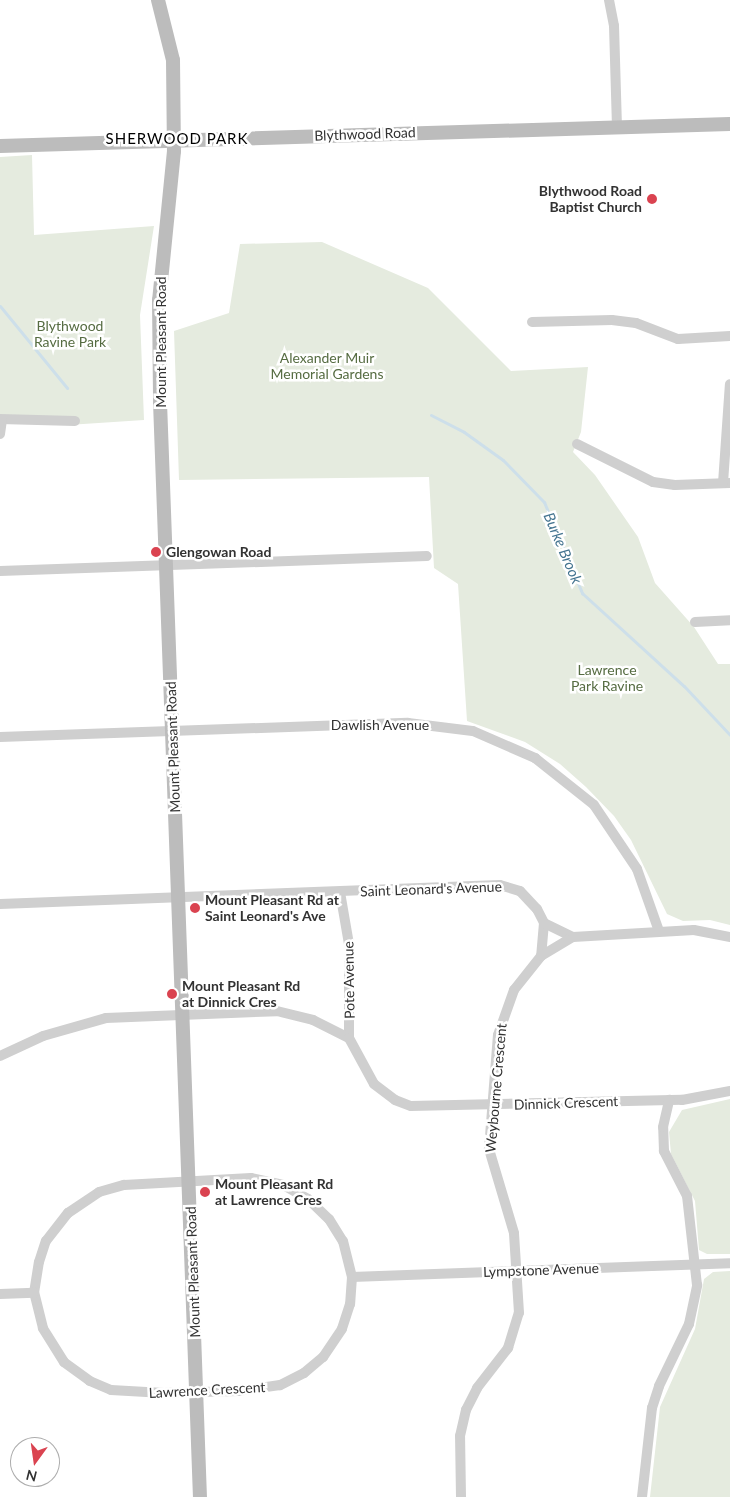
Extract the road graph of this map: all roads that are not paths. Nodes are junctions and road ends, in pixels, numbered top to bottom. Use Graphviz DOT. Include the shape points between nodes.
graph roads {
  1 [pos="158,0"];
  2 [pos="609,0"];
  3 [pos="730,124"];
  4 [pos="617,127"];
  5 [pos="174,139"];
  6 [pos="0,146"];
  7 [pos="532,322"];
  8 [pos="730,336"];
  9 [pos="730,384"];
  10 [pos="1,420"];
  11 [pos="75,421"];
  12 [pos="0,434"];
  13 [pos="577,444"];
  14 [pos="727,483"];
  15 [pos="427,556"];
  16 [pos="166,564"];
  17 [pos="0,571"];
  18 [pos="730,620"];
  19 [pos="695,622"];
  20 [pos="172,731"];
  21 [pos="0,737"];
  22 [pos="340,892"];
  23 [pos="179,897"];
  24 [pos="0,904"];
  25 [pos="544,923"];
  26 [pos="659,931"];
  27 [pos="730,936"];
  28 [pos="573,937"];
  29 [pos="541,956"];
  30 [pos="183,1014"];
  31 [pos="349,1038"];
  32 [pos="0,1056"];
  33 [pos="730,1091"];
  34 [pos="669,1100"];
  35 [pos="495,1106"];
  36 [pos="191,1180"];
  37 [pos="730,1262"];
  38 [pos="693,1264"];
  39 [pos="516,1270"];
  40 [pos="352,1277"];
  41 [pos="34,1293"];
  42 [pos="0,1294"];
  43 [pos="196,1392"];
  44 [pos="199,1494"];
  45 [pos="462,1497"];
  46 [pos="642,1497"];
  1 -- 5 [label="main road, Mount Pleasant Road" via="172,49"];
  2 -- 4 [label="street" via="614,26"];
  3 -- 4 [label="main road, Blythwood Road"];
  4 -- 5 [label="main road, Blythwood Road"];
  5 -- 6 [label="main road, Blythwood Road"];
  5 -- 16 [label="main road, Mount Pleasant Road" via="158,300"];
  7 -- 8 [label="street" via="612,320 647,326 678,340"];
  9 -- 14 [label="street"];
  10 -- 11 [label="street"];
  10 -- 12 [label="street"];
  13 -- 14 [label="street" via="653,482 675,485"];
  15 -- 16 [label="street"];
  16 -- 17 [label="street"];
  16 -- 20 [label="main road, Mount Pleasant Road"];
  18 -- 19 [label="street"];
  20 -- 21 [label="street, Dawlish Avenue"];
  20 -- 23 [label="main road, Mount Pleasant Road"];
  20 -- 26 [label="street, Dawlish Avenue" via="408,723 455,728 492,737 554,770 598,810 637,869"];
  22 -- 23 [label="street, Saint Leonard's Avenue"];
  22 -- 25 [label="street, Saint Leonard's Avenue" via="500,885 527,896"];
  22 -- 31 [label="street, Pote Avenue" via="349,944"];
  23 -- 24 [label="street, Saint Leonard's Avenue"];
  23 -- 30 [label="main road, Mount Pleasant Road"];
  25 -- 28 [label="street"];
  25 -- 29 [label="street"];
  26 -- 27 [label="street, Weybourne Crescent" via="706,931"];
  26 -- 28 [label="street, Weybourne Crescent"];
  28 -- 29 [label="street, Weybourne Crescent"];
  29 -- 35 [label="street, Weybourne Crescent" via="518,983 503,1015 498,1035"];
  30 -- 31 [label="street" via="286,1012 325,1025"];
  30 -- 32 [label="street" via="86,1023 43,1036"];
  30 -- 36 [label="main road, Mount Pleasant Road"];
  31 -- 35 [label="street, Dinnick Crescent" via="370,1079 402,1104 428,1108"];
  33 -- 34 [label="street, Dinnick Crescent" via="702,1098"];
  34 -- 35 [label="street, Dinnick Crescent"];
  34 -- 38 [label="street" via="663,1127 664,1151 687,1196"];
  35 -- 39 [label="street, Weybourne Crescent" via="489,1156 512,1224"];
  36 -- 40 [label="street, Lawrence Crescent" via="251,1178 298,1191 321,1209 336,1230 347,1253"];
  36 -- 41 [label="street, Lawrence Crescent" via="111,1188 77,1205 51,1231 38,1262"];
  36 -- 43 [label="main road, Mount Pleasant Road"];
  37 -- 38 [label="street, Lympstone Avenue"];
  38 -- 39 [label="street, Lympstone Avenue"];
  38 -- 46 [label="street" via="697,1279 694,1305 684,1337 659,1386 652,1408"];
  39 -- 40 [label="street, Lympstone Avenue"];
  39 -- 45 [label="street, Weybourne Crescent" via="519,1313 513,1338 477,1388 461,1426"];
  40 -- 43 [label="street, Lawrence Crescent" via="350,1304 342,1328 330,1349 304,1373 271,1387"];
  41 -- 42 [label="street"];
  41 -- 43 [label="street, Lawrence Crescent" via="43,1328 55,1351 90,1381 130,1394"];
  43 -- 44 [label="main road, Mount Pleasant Road"];
}
